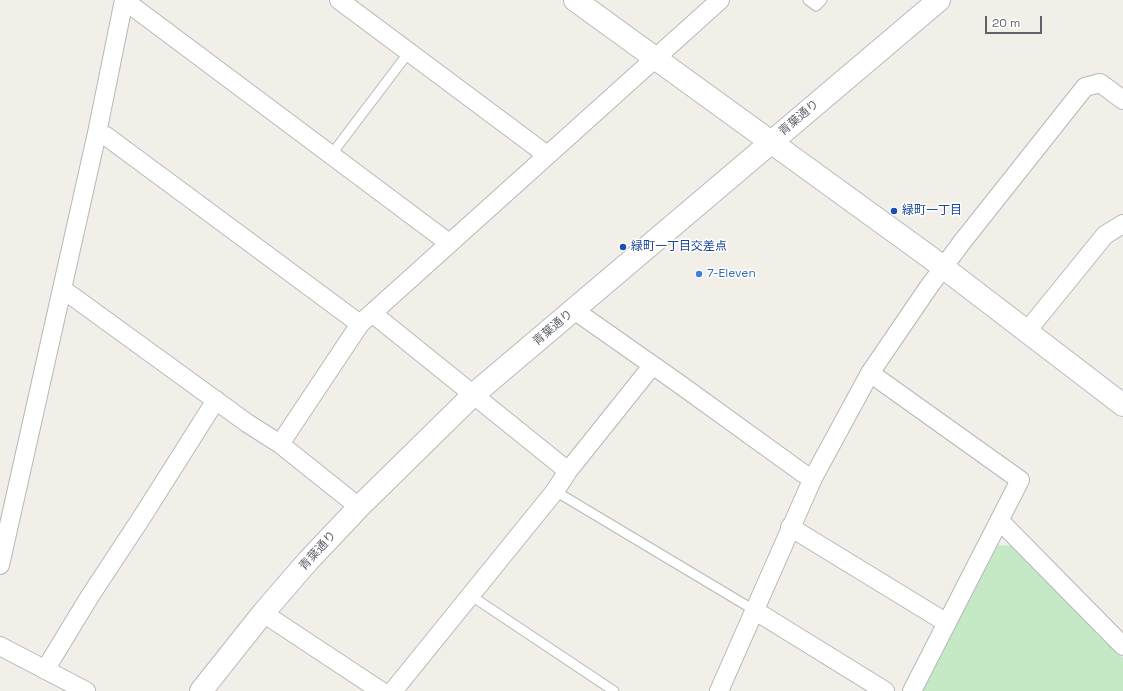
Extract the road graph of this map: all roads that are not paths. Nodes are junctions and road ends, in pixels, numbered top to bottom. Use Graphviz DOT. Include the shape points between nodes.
graph roads {
  1 [pos="340,0"];
  2 [pos="575,0"];
  3 [pos="720,0"];
  4 [pos="808,0"];
  5 [pos="822,0"];
  6 [pos="939,0"];
  7 [pos="123,2"];
  8 [pos="409,52"];
  9 [pos="656,58"];
  10 [pos="1123,100"];
  11 [pos="97,133"];
  12 [pos="771,142"];
  13 [pos="331,155"];
  14 [pos="547,155"];
  15 [pos="1123,224"];
  16 [pos="449,243"];
  17 [pos="943,267"];
  18 [pos="62,291"];
  19 [pos="574,310"];
  20 [pos="366,319"];
  21 [pos="1027,331"];
  22 [pos="652,366"];
  23 [pos="870,373"];
  24 [pos="473,395"];
  25 [pos="216,400"];
  26 [pos="1123,405"];
  27 [pos="280,444"];
  28 [pos="568,471"];
  29 [pos="812,478"];
  30 [pos="555,491"];
  31 [pos="359,506"];
  32 [pos="1000,521"];
  33 [pos="790,527"];
  34 [pos="0,565"];
  35 [pos="470,596"];
  36 [pos="754,610"];
  37 [pos="263,613"];
  38 [pos="947,623"];
  39 [pos="0,646"];
  40 [pos="1123,646"];
  41 [pos="45,670"];
  42 [pos="86,691"];
  43 [pos="201,691"];
  44 [pos="381,691"];
  45 [pos="393,691"];
  46 [pos="614,691"];
  47 [pos="720,691"];
  48 [pos="885,691"];
  49 [pos="912,691"];
  1 -- 8 [label="street"];
  2 -- 9 [label="street"];
  3 -- 9 [label="street"];
  4 -- 5 [label="lane" via="816,6"];
  6 -- 12 [label="street, 青葉通り"];
  7 -- 11 [label="street"];
  7 -- 13 [label="street" via="132,6"];
  8 -- 13 [label="lane"];
  8 -- 14 [label="street"];
  9 -- 12 [label="street"];
  9 -- 14 [label="street"];
  10 -- 17 [label="street" via="1100,83 1085,87"];
  11 -- 18 [label="street"];
  11 -- 20 [label="street" via="106,136"];
  12 -- 17 [label="street"];
  12 -- 19 [label="street, 青葉通り"];
  13 -- 16 [label="street"];
  14 -- 16 [label="street"];
  15 -- 21 [label="street" via="1105,235"];
  16 -- 20 [label="street"];
  17 -- 21 [label="street"];
  17 -- 23 [label="street"];
  18 -- 25 [label="street"];
  18 -- 34 [label="street"];
  19 -- 22 [label="street"];
  19 -- 24 [label="street, 青葉通り"];
  20 -- 24 [label="street"];
  20 -- 27 [label="street"];
  21 -- 26 [label="street"];
  22 -- 28 [label="street"];
  22 -- 29 [label="street"];
  23 -- 29 [label="street"];
  23 -- 32 [label="street" via="1020,480"];
  24 -- 28 [label="street"];
  24 -- 31 [label="street, 青葉通り"];
  25 -- 27 [label="street"];
  25 -- 41 [label="street"];
  27 -- 31 [label="street"];
  28 -- 30 [label="street"];
  29 -- 33 [label="street"];
  30 -- 35 [label="street"];
  30 -- 36 [label="lane"];
  31 -- 37 [label="street, 青葉通り"];
  32 -- 38 [label="street"];
  32 -- 40 [label="street"];
  33 -- 36 [label="street"];
  33 -- 38 [label="street"];
  35 -- 45 [label="street"];
  35 -- 46 [label="lane"];
  36 -- 47 [label="street"];
  36 -- 48 [label="street"];
  37 -- 43 [label="street, 青葉通り"];
  37 -- 44 [label="street"];
  38 -- 49 [label="street"];
  39 -- 41 [label="street"];
  41 -- 42 [label="street"];
}
